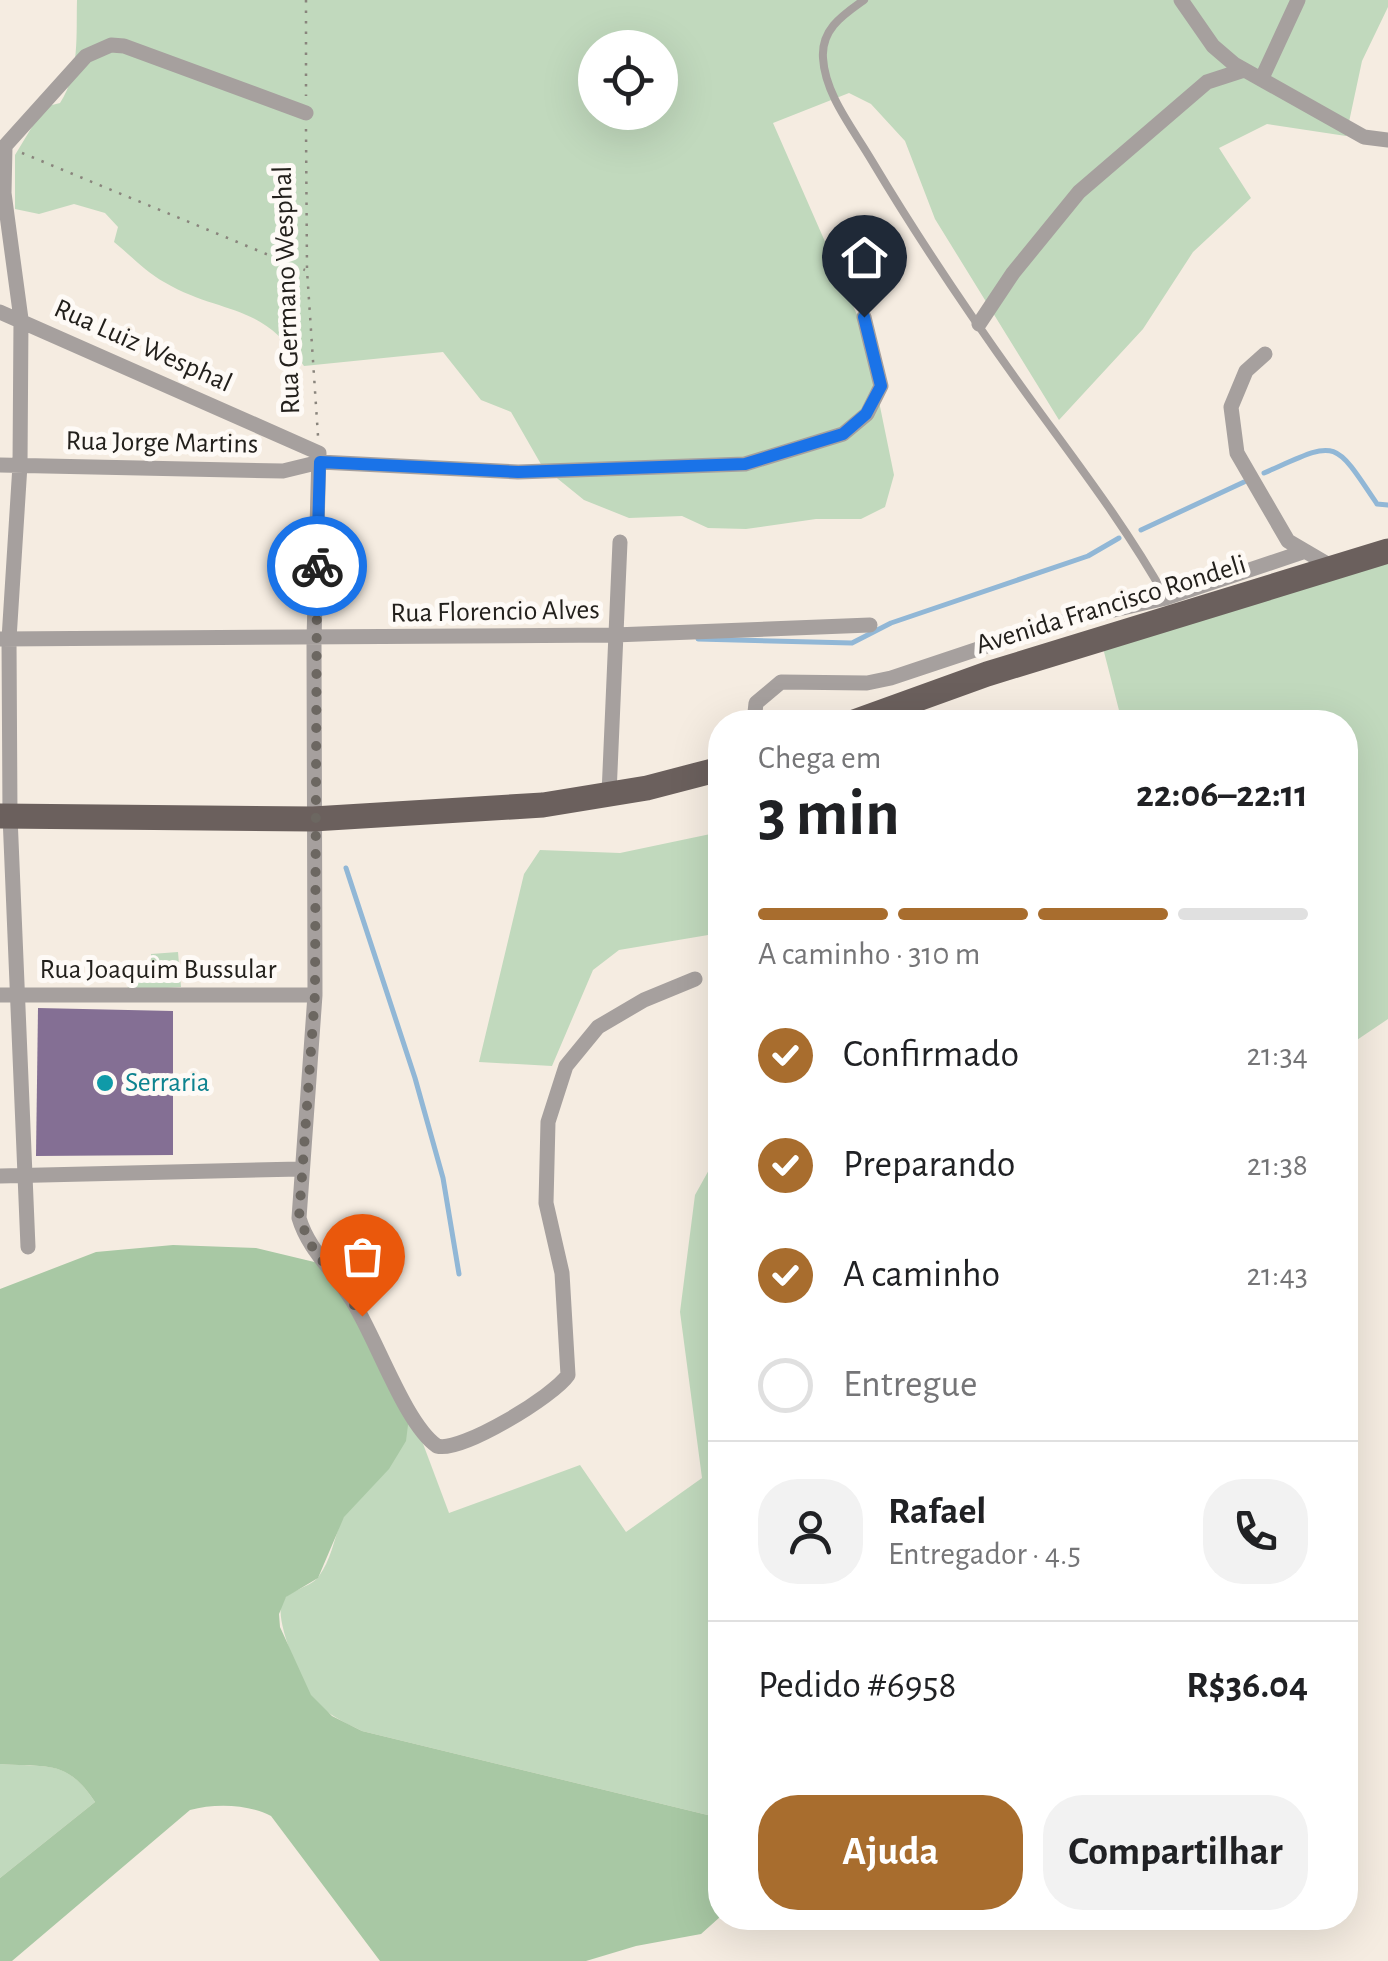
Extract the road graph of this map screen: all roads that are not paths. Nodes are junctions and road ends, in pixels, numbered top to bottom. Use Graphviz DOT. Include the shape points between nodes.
graph roads {
  1 [pos="864,0"];
  2 [pos="1180,0"];
  3 [pos="1298,0"];
  4 [pos="1213,46"];
  5 [pos="1244,70"];
  6 [pos="1262,78"];
  7 [pos="1208,82"];
  8 [pos="306,113"];
  9 [pos="1388,140"];
  10 [pos="3,145"];
  11 [pos="0,312"];
  12 [pos="864,317"];
  13 [pos="21,319"];
  14 [pos="979,324"];
  15 [pos="1265,354"];
  16 [pos="320,457"];
  17 [pos="0,465"];
  18 [pos="20,465"];
  19 [pos="620,542"];
  20 [pos="1388,550"];
  21 [pos="1303,552"];
  22 [pos="1334,568"];
  23 [pos="1166,598"];
  24 [pos="870,626"];
  25 [pos="614,635"];
  26 [pos="5,639"];
  27 [pos="314,639"];
  28 [pos="755,710"];
  29 [pos="887,710"];
  30 [pos="708,772"];
  31 [pos="609,794"];
  32 [pos="5,816"];
  33 [pos="313,819"];
  34 [pos="695,978"];
  35 [pos="8,994"];
  36 [pos="315,994"];
  37 [pos="300,1169"];
  38 [pos="0,1176"];
  39 [pos="24,1176"];
  40 [pos="28,1247"];
  1 -- 14 [label="lane" via="830,28 823,45 829,84 907,220"];
  2 -- 4 [label="street"];
  3 -- 6 [label="street"];
  4 -- 5 [label="street"];
  4 -- 7 [label="street"];
  5 -- 6 [label="street"];
  5 -- 7 [label="street"];
  6 -- 9 [label="street" via="1364,137"];
  7 -- 14 [label="street" via="1080,192"];
  8 -- 10 [label="street" via="111,45 86,56"];
  10 -- 13 [label="street"];
  11 -- 13 [label="street, Rua Luiz Wesphal"];
  12 -- 16 [label="street, Rua Jorge Martins" via="881,386 866,414 843,434 745,464 518,472"];
  13 -- 16 [label="street, Rua Luiz Wesphal"];
  13 -- 18 [label="street"];
  14 -- 23 [label="lane" via="1102,494"];
  15 -- 21 [label="street" via="1236,392 1231,430 1246,473 1288,541"];
  16 -- 18 [label="street, Rua Jorge Martins" via="283,471"];
  16 -- 27 [label="street"];
  17 -- 18 [label="street, Rua Jorge Martins"];
  18 -- 26 [label="street"];
  19 -- 25 [label="street"];
  20 -- 22 [label="main road, Avenida Francisco Rondeli"];
  21 -- 22 [label="street"];
  21 -- 23 [label="street"];
  22 -- 29 [label="main road, Avenida Francisco Rondeli"];
  23 -- 28 [label="street" via="1053,624 891,678 781,682"];
  24 -- 25 [label="street, Rua Florencio Alves"];
  25 -- 27 [label="street, Rua Florencio Alves"];
  25 -- 31 [label="street"];
  26 -- 27 [label="street, Rua Florencio Alves"];
  26 -- 32 [label="street"];
  27 -- 33 [label="street"];
  30 -- 31 [label="main road"];
  31 -- 33 [label="main road" via="543,805"];
  32 -- 33 [label="main road"];
  32 -- 35 [label="street"];
  33 -- 36 [label="street"];
  34 -- 37 [label="street" via="598,1027 566,1066 548,1122 546,1202 562,1273 568,1375 559,1389 453,1446 429,1440 362,1316 303,1232"];
  35 -- 36 [label="street, Rua Joaquim Bussular"];
  35 -- 39 [label="street"];
  36 -- 37 [label="street"];
  37 -- 39 [label="street"];
  38 -- 39 [label="street"];
  39 -- 40 [label="street"];
}
